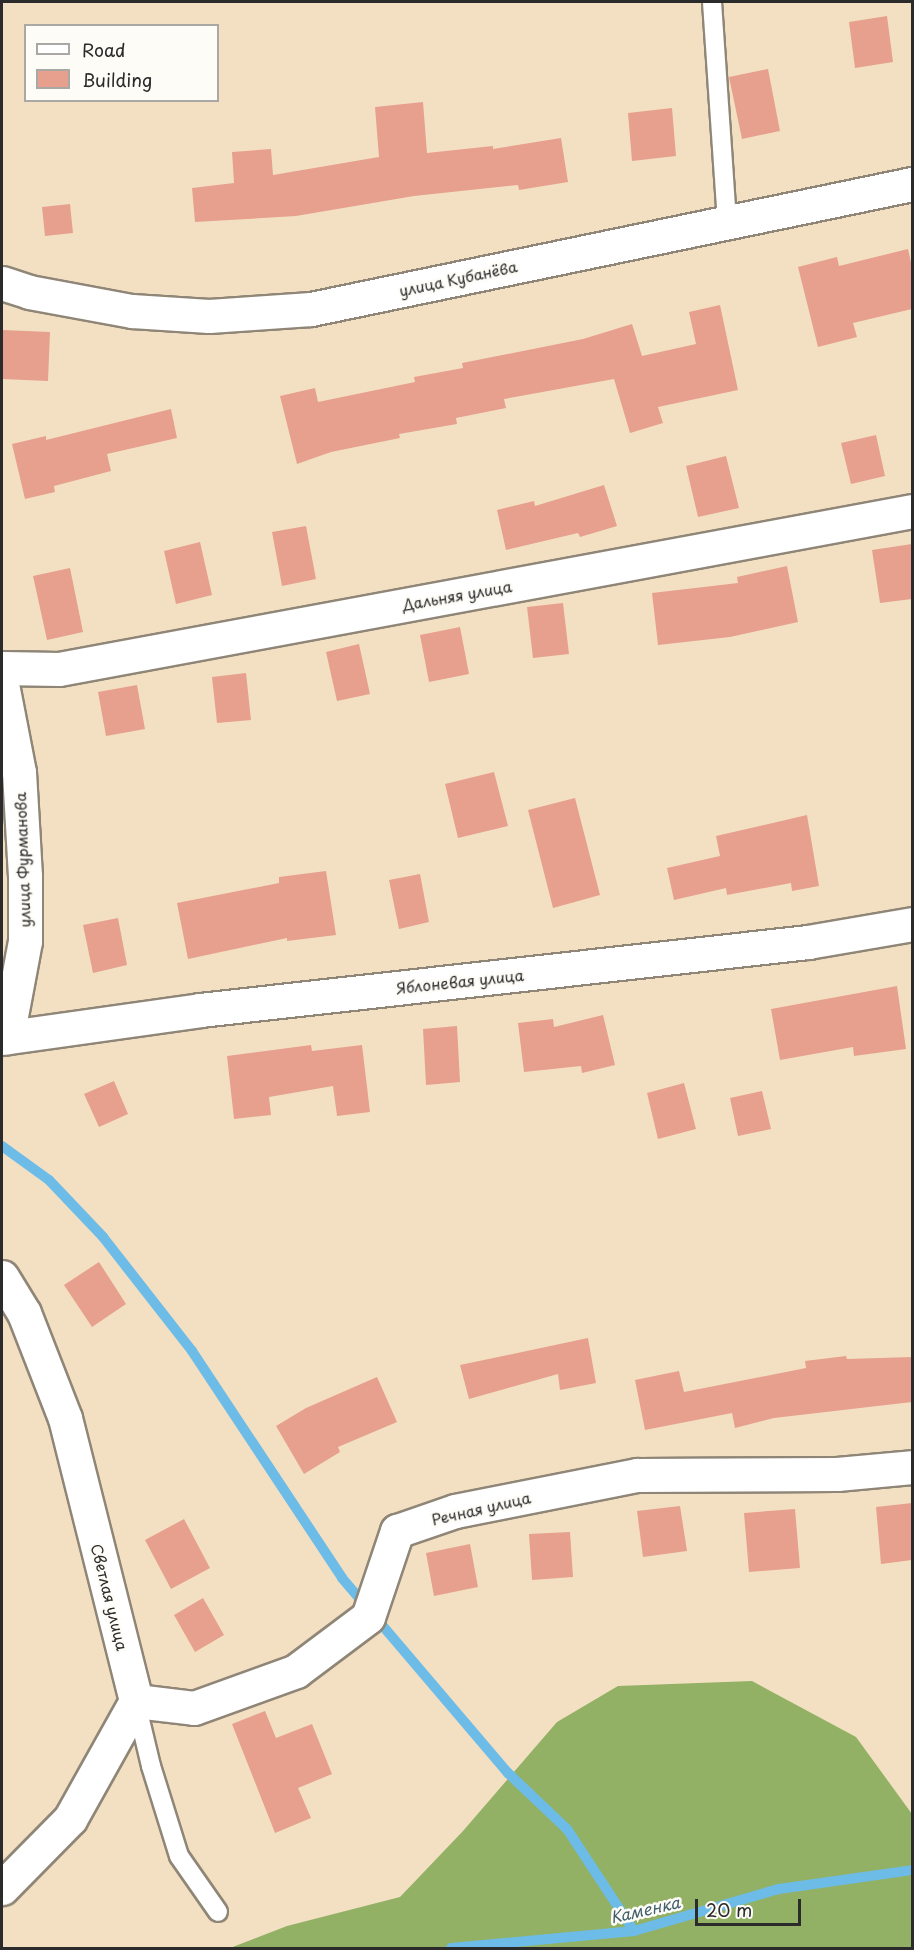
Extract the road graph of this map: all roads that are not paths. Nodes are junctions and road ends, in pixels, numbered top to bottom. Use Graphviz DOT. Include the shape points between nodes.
graph roads {
  1 [pos="712,2"];
  2 [pos="912,183"];
  3 [pos="727,222"];
  4 [pos="2,283"];
  5 [pos="912,511"];
  6 [pos="2,668"];
  7 [pos="2,684"];
  8 [pos="912,924"];
  9 [pos="4,1037"];
  10 [pos="2,1277"];
  11 [pos="912,1467"];
  12 [pos="136,1701"];
  13 [pos="2,1888"];
  14 [pos="218,1912"];
  1 -- 3 [label="lane"];
  2 -- 3 [label="street, улица Кубанёва"];
  3 -- 4 [label="street, улица Кубанёва" via="311,309 209,316 132,311 29,292"];
  5 -- 6 [label="street, Дальняя улица" via="59,669"];
  7 -- 9 [label="street, улица Фурманова" via="19,772 25,876 25,941"];
  8 -- 9 [label="street, Яблоневая улица" via="808,942 200,1010"];
  10 -- 12 [label="street, Светлая улица" via="24,1313 65,1418"];
  11 -- 12 [label="street, Речная улица" via="837,1474 637,1475 455,1511 397,1531 368,1617 296,1671 194,1708"];
  12 -- 13 [label="street" via="70,1819"];
  12 -- 14 [label="lane" via="179,1856"];
}
